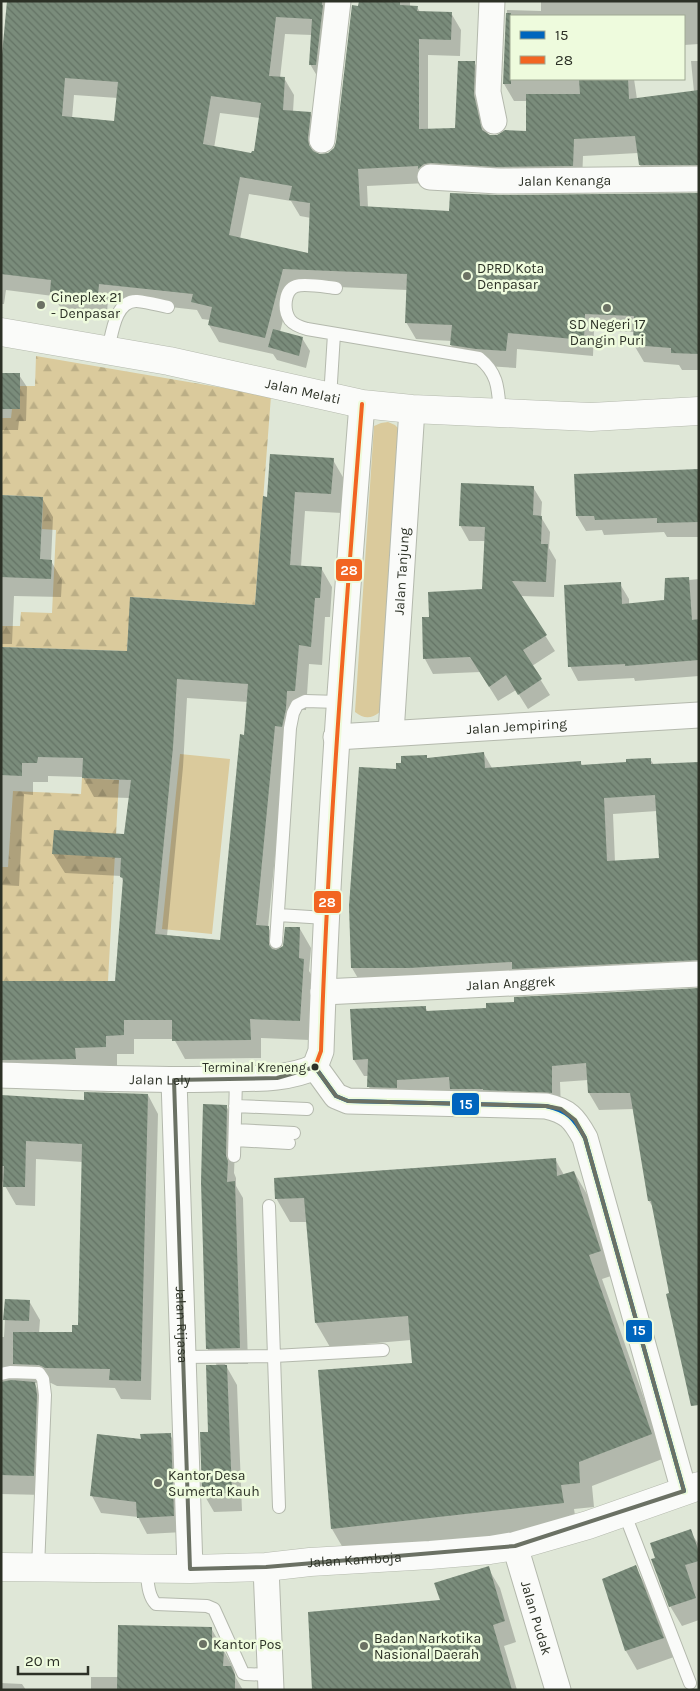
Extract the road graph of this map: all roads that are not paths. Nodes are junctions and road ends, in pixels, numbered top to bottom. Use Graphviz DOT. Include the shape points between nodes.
graph roads {
  1 [pos="338,1"];
  2 [pos="492,1"];
  3 [pos="494,122"];
  4 [pos="322,140"];
  5 [pos="430,177"];
  6 [pos="699,179"];
  7 [pos="336,288"];
  8 [pos="168,307"];
  9 [pos="1,332"];
  10 [pos="334,334"];
  11 [pos="108,350"];
  12 [pos="330,398"];
  13 [pos="362,404"];
  14 [pos="412,409"];
  15 [pos="699,411"];
  16 [pos="500,414"];
  17 [pos="339,702"];
  18 [pos="699,715"];
  19 [pos="391,733"];
  20 [pos="336,737"];
  21 [pos="278,915"];
  22 [pos="326,918"];
  23 [pos="276,942"];
  24 [pos="699,974"];
  25 [pos="323,992"];
  26 [pos="315,1067"];
  27 [pos="1,1075"];
  28 [pos="236,1079"];
  29 [pos="174,1080"];
  30 [pos="236,1106"];
  31 [pos="307,1109"];
  32 [pos="235,1135"];
  33 [pos="292,1138"];
  34 [pos="234,1156"];
  35 [pos="269,1206"];
  36 [pos="383,1350"];
  37 [pos="274,1356"];
  38 [pos="182,1357"];
  39 [pos="1,1374"];
  40 [pos="692,1488"];
  41 [pos="279,1507"];
  42 [pos="624,1512"];
  43 [pos="515,1546"];
  44 [pos="1,1567"];
  45 [pos="266,1567"];
  46 [pos="38,1568"];
  47 [pos="146,1568"];
  48 [pos="190,1569"];
  49 [pos="271,1682"];
  50 [pos="690,1683"];
  51 [pos="558,1690"];
  1 -- 4 [label="street"];
  2 -- 3 [label="street" via="488,92"];
  5 -- 6 [label="street, Jalan Kenanga" via="498,181"];
  7 -- 10 [label="lane" via="294,286 286,300 286,312 297,326"];
  8 -- 11 [label="lane" via="136,301 121,308"];
  9 -- 11 [label="street, Jalan Melati"];
  10 -- 12 [label="lane"];
  10 -- 16 [label="lane" via="479,358 492,370"];
  11 -- 12 [label="street, Jalan Melati"];
  12 -- 13 [label="street, Jalan Melati"];
  13 -- 14 [label="street, Jalan Melati"];
  13 -- 17 [label="street"];
  14 -- 16 [label="street, Jalan Melati"];
  14 -- 19 [label="street, Jalan Tanjung"];
  15 -- 16 [label="street, Jalan Melati" via="591,417"];
  17 -- 20 [label="street"];
  17 -- 21 [label="lane" via="305,701 297,705 293,713"];
  18 -- 19 [label="street, Jalan Jempiring"];
  19 -- 20 [label="street, Jalan Jempiring"];
  20 -- 22 [label="street"];
  21 -- 22 [label="lane"];
  21 -- 23 [label="lane"];
  22 -- 25 [label="street"];
  24 -- 25 [label="street, Jalan Anggrek"];
  25 -- 26 [label="street" via="321,1051"];
  26 -- 28 [label="street, Jalan Lely" via="300,1074 277,1078"];
  26 -- 40 [label="street" via="336,1096 348,1101 546,1106 561,1109 575,1120 585,1138"];
  27 -- 29 [label="street, Jalan Lely"];
  28 -- 29 [label="street, Jalan Lely"];
  28 -- 30 [label="lane"];
  29 -- 38 [label="street, Jalan Rijasa"];
  30 -- 31 [label="lane"];
  30 -- 32 [label="lane"];
  32 -- 33 [label="lane"];
  32 -- 34 [label="lane"];
  35 -- 37 [label="lane"];
  36 -- 37 [label="lane"];
  37 -- 38 [label="lane"];
  37 -- 41 [label="lane"];
  38 -- 48 [label="street, Jalan Rijasa"];
  39 -- 46 [label="lane" via="39,1374 43,1379"];
  40 -- 42 [label="street, Jalan Kamboja"];
  42 -- 43 [label="street, Jalan Kamboja"];
  42 -- 50 [label="lane"];
  43 -- 45 [label="street, Jalan Kamboja"];
  43 -- 51 [label="street, Jalan Pudak"];
  44 -- 46 [label="street, Jalan Kamboja"];
  45 -- 48 [label="street, Jalan Kamboja"];
  45 -- 49 [label="street"];
  46 -- 47 [label="street, Jalan Kamboja"];
  47 -- 48 [label="street, Jalan Kamboja"];
  47 -- 49 [label="lane" via="150,1594 156,1604 214,1609 243,1673"];
}
